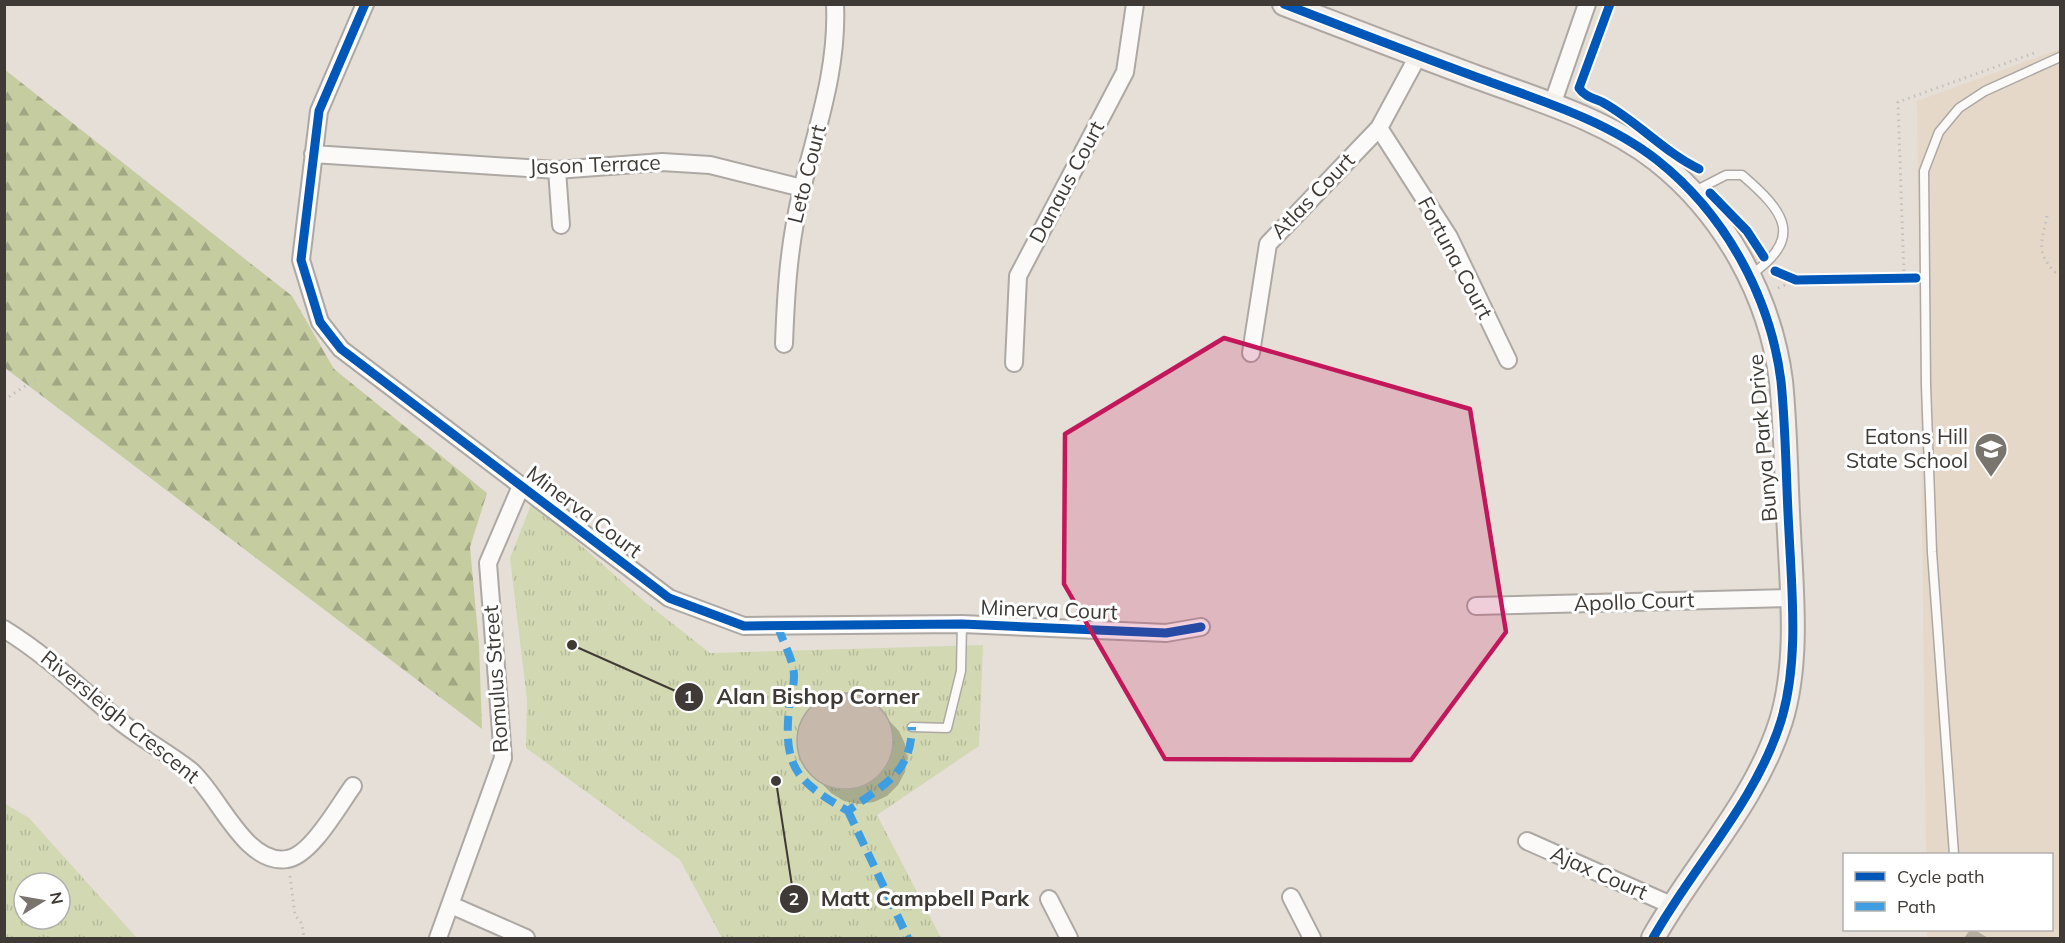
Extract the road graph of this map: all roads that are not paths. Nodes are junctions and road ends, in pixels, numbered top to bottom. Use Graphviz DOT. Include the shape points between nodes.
graph roads {
  1 [pos="365,4"];
  2 [pos="835,4"];
  3 [pos="1135,4"];
  4 [pos="1284,4"];
  5 [pos="1587,4"];
  6 [pos="1418,56"];
  7 [pos="2061,57"];
  8 [pos="1552,105"];
  9 [pos="1379,128"];
  10 [pos="313,154"];
  11 [pos="557,170"];
  12 [pos="802,188"];
  13 [pos="1693,192"];
  14 [pos="561,225"];
  15 [pos="1749,276"];
  16 [pos="784,344"];
  17 [pos="1251,353"];
  18 [pos="1508,360"];
  19 [pos="1014,363"];
  20 [pos="520,486"];
  21 [pos="1792,598"];
  22 [pos="1476,606"];
  23 [pos="962,624"];
  24 [pos="1201,627"];
  25 [pos="4,629"];
  26 [pos="912,727"];
  27 [pos="353,786"];
  28 [pos="1527,841"];
  29 [pos="1954,853"];
  30 [pos="1292,897"];
  31 [pos="1049,899"];
  32 [pos="450,905"];
  33 [pos="1671,905"];
  34 [pos="438,939"];
  35 [pos="526,939"];
  36 [pos="1069,939"];
  37 [pos="1312,939"];
  38 [pos="1653,939"];
  1 -- 10 [label="street, Minerva Court" via="319,111"];
  2 -- 12 [label="street, Leto Court" via="834,63"];
  3 -- 19 [label="street, Danaus Court" via="1125,72 1018,276"];
  4 -- 6 [label="street, Bunya Park Drive"];
  5 -- 8 [label="street"];
  6 -- 8 [label="street, Bunya Park Drive"];
  6 -- 9 [label="street, Atlas Court"];
  7 -- 29 [label="lane" via="1994,87 1959,108 1939,132 1924,171 1932,552"];
  8 -- 13 [label="street, Bunya Park Drive" via="1630,143"];
  9 -- 17 [label="street, Atlas Court" via="1268,244"];
  9 -- 18 [label="street, Fortuna Court" via="1449,237"];
  10 -- 11 [label="street, Jason Terrace"];
  10 -- 20 [label="street, Minerva Court" via="301,260 320,322 342,349"];
  11 -- 12 [label="street, Jason Terrace" via="662,162 710,165"];
  11 -- 14 [label="street"];
  12 -- 16 [label="street, Leto Court" via="786,268"];
  13 -- 15 [label="street, Bunya Park Drive" via="1735,248"];
  13 -- 15 [label="lane" via="1726,175 1742,175 1764,194 1782,219 1785,236 1779,250"];
  15 -- 21 [label="street, Bunya Park Drive" via="1766,319 1781,381"];
  20 -- 23 [label="street, Minerva Court" via="669,598 744,626"];
  20 -- 32 [label="street, Romulus Street" via="489,563 503,758"];
  21 -- 22 [label="street, Apollo Court"];
  21 -- 33 [label="street, Bunya Park Drive" via="1791,670 1781,719 1766,759 1730,824"];
  23 -- 24 [label="street, Minerva Court" via="1167,633"];
  23 -- 26 [label="lane" via="961,670 947,728"];
  25 -- 27 [label="street, Riversleigh Crescent" via="38,650 123,724 191,771 250,846 266,856 286,860 299,855 310,846"];
  28 -- 33 [label="street, Ajax Court"];
  30 -- 37 [label="street"];
  31 -- 36 [label="street"];
  32 -- 34 [label="street, Romulus Street"];
  32 -- 35 [label="street"];
  33 -- 38 [label="street, Bunya Park Drive"];
}
